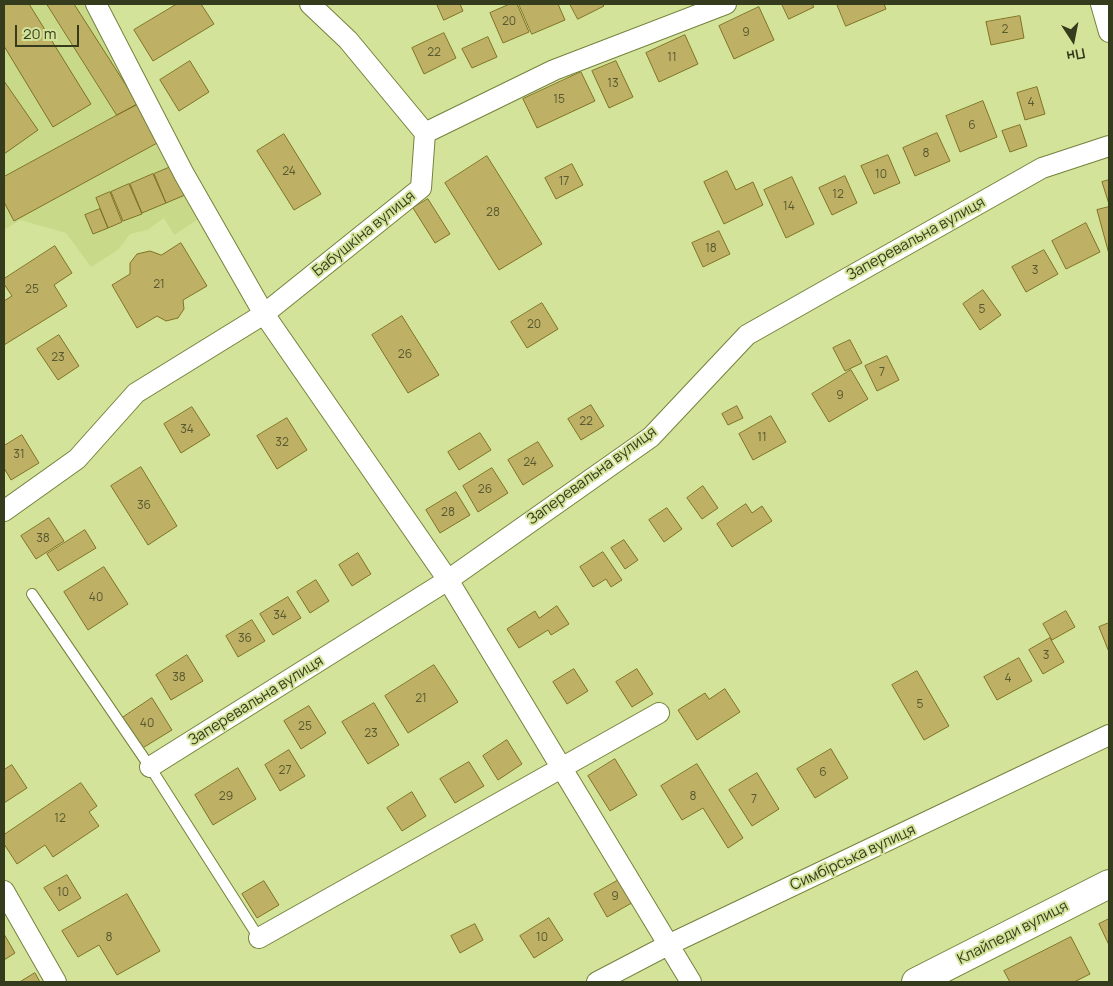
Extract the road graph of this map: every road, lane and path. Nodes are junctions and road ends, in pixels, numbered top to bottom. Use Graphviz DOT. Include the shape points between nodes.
graph roads {
  1 [pos="96,4"];
  2 [pos="310,4"];
  3 [pos="726,4"];
  4 [pos="1101,4"];
  5 [pos="1109,32"];
  6 [pos="425,134"];
  7 [pos="1109,146"];
  8 [pos="264,314"];
  9 [pos="4,511"];
  10 [pos="448,580"];
  11 [pos="32,594"];
  12 [pos="659,713"];
  13 [pos="1109,735"];
  14 [pos="150,767"];
  15 [pos="562,769"];
  16 [pos="1109,884"];
  17 [pos="4,891"];
  18 [pos="259,938"];
  19 [pos="668,945"];
  20 [pos="56,982"];
  21 [pos="597,982"];
  22 [pos="691,982"];
  23 [pos="916,982"];
  1 -- 8 [label="street" via="184,174"];
  2 -- 6 [label="street" via="348,40"];
  3 -- 6 [label="street" via="554,70"];
  4 -- 5 [label="street"];
  6 -- 8 [label="street, Бабушкіна вулиця" via="421,188"];
  7 -- 10 [label="street, Заперевальна вулиця" via="1042,168 747,335 651,437"];
  8 -- 9 [label="street, Бабушкіна вулиця" via="136,393 77,459"];
  8 -- 10 [label="street"];
  10 -- 14 [label="street, Заперевальна вулиця"];
  10 -- 15 [label="street"];
  11 -- 14 [label="lane"];
  12 -- 15 [label="street"];
  13 -- 19 [label="street, Симбірська вулиця"];
  14 -- 18 [label="lane"];
  15 -- 18 [label="street"];
  15 -- 19 [label="street"];
  16 -- 23 [label="street, Клайпеди вулиця"];
  17 -- 20 [label="street"];
  19 -- 21 [label="street, Симбірська вулиця"];
  19 -- 22 [label="street"];
}
